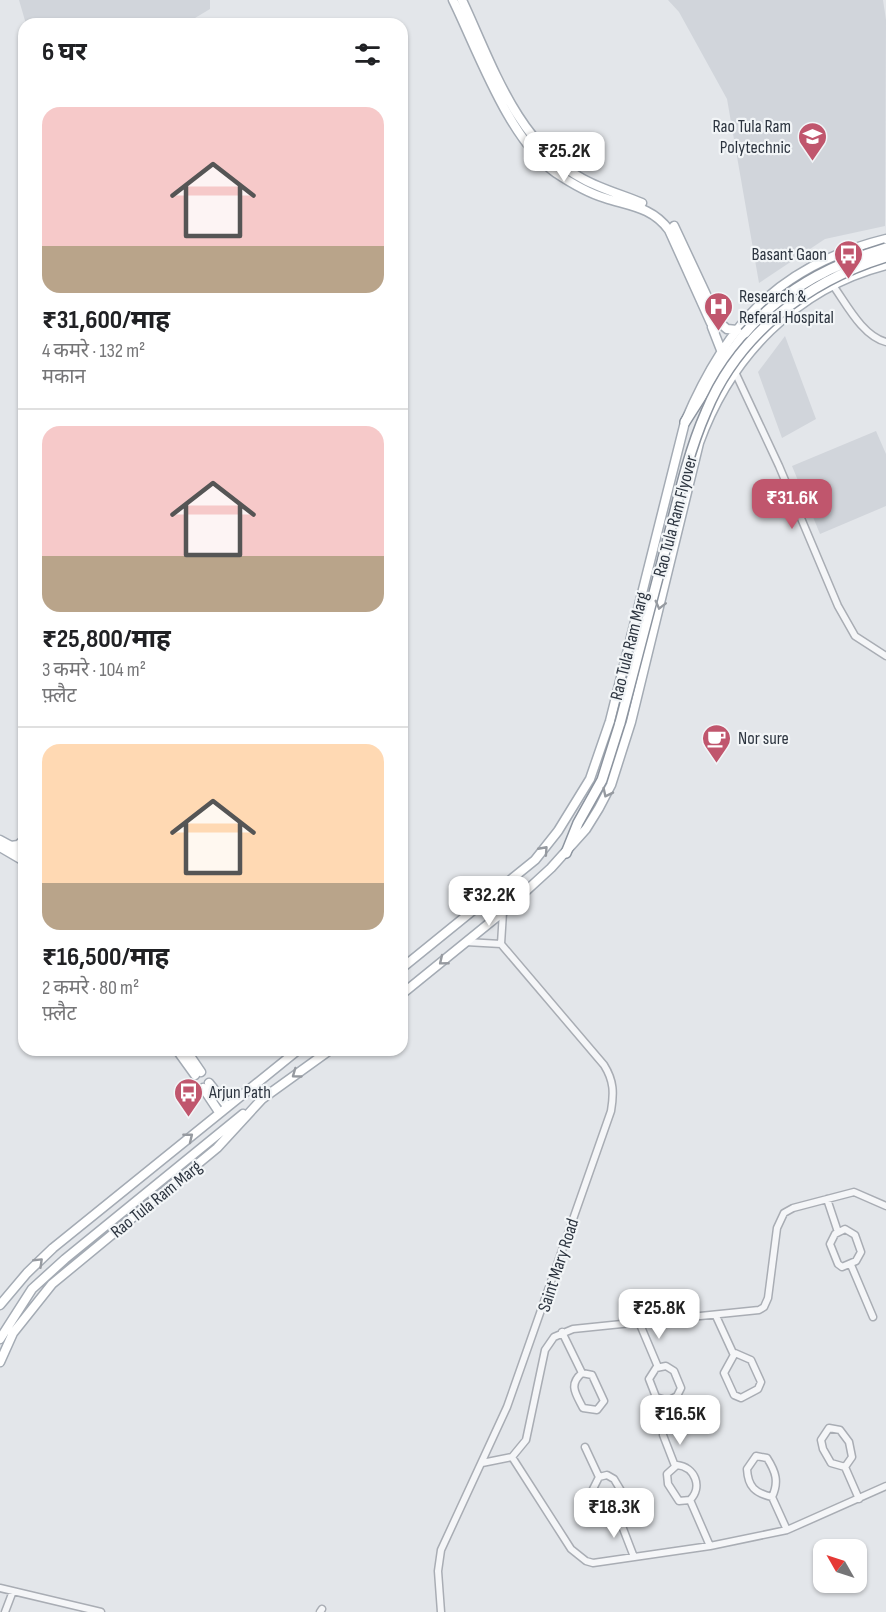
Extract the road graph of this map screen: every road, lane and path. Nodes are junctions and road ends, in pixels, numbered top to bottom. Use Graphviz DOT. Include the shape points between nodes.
graph roads {
  1 [pos="453,0"];
  2 [pos="462,0"];
  3 [pos="647,207"];
  4 [pos="885,241"];
  5 [pos="842,251"];
  6 [pos="886,257"];
  7 [pos="886,265"];
  8 [pos="848,277"];
  9 [pos="832,284"];
  10 [pos="715,323"];
  11 [pos="737,330"];
  12 [pos="886,342"];
  13 [pos="721,350"];
  14 [pos="735,372"];
  15 [pos="685,422"];
  16 [pos="886,656"];
  17 [pos="0,840"];
  18 [pos="18,845"];
  19 [pos="10,846"];
  20 [pos="0,847"];
  21 [pos="18,850"];
  22 [pos="566,853"];
  23 [pos="18,858"];
  24 [pos="503,912"];
  25 [pos="466,942"];
  26 [pos="501,944"];
  27 [pos="408,963"];
  28 [pos="408,989"];
  29 [pos="182,1056"];
  30 [pos="189,1056"];
  31 [pos="290,1056"];
  32 [pos="322,1056"];
  33 [pos="262,1099"];
  34 [pos="227,1106"];
  35 [pos="219,1112"];
  36 [pos="827,1199"];
  37 [pos="886,1206"];
  38 [pos="838,1232"];
  39 [pos="851,1265"];
  40 [pos="0,1305"];
  41 [pos="716,1316"];
  42 [pos="873,1317"];
  43 [pos="639,1322"];
  44 [pos="562,1332"];
  45 [pos="0,1340"];
  46 [pos="733,1353"];
  47 [pos="0,1362"];
  48 [pos="658,1367"];
  49 [pos="582,1373"];
  50 [pos="663,1435"];
  51 [pos="585,1447"];
  52 [pos="512,1456"];
  53 [pos="482,1462"];
  54 [pos="675,1466"];
  55 [pos="845,1467"];
  56 [pos="599,1477"];
  57 [pos="886,1486"];
  58 [pos="772,1497"];
  59 [pos="859,1499"];
  60 [pos="690,1500"];
  61 [pos="617,1513"];
  62 [pos="787,1530"];
  63 [pos="710,1546"];
  64 [pos="634,1557"];
  65 [pos="0,1588"];
  66 [pos="14,1591"];
  67 [pos="5,1612"];
  68 [pos="100,1612"];
  69 [pos="441,1612"];
  1 -- 3 [label="main road" via="509,116 534,152 588,192"];
  2 -- 3 [label="main road" via="516,112 542,149 582,179"];
  3 -- 10 [label="main road" via="669,230 685,257"];
  4 -- 5 [label="main road, Rao Tula Ram Marg"];
  4 -- 15 [label="highway, bridge" via="825,270 784,296 745,333"];
  5 -- 8 [label="main road" via="853,255 856,265"];
  5 -- 11 [label="main road, Rao Tula Ram Marg" via="778,287"];
  6 -- 22 [label="highway, Rao Tula Ram Flyover, bridge" via="838,274 794,300 752,340 718,386 694,443 602,780"];
  7 -- 8 [label="main road, Rao Tula Ram Marg"];
  8 -- 9 [label="main road, Rao Tula Ram Marg"];
  9 -- 12 [label="street" via="867,331"];
  9 -- 14 [label="main road, Rao Tula Ram Marg" via="772,327"];
  10 -- 11 [label="main road"];
  10 -- 13 [label="main road"];
  11 -- 13 [label="main road, Rao Tula Ram Marg"];
  13 -- 15 [label="main road, Rao Tula Ram Marg"];
  14 -- 16 [label="street" via="838,606 855,636"];
  14 -- 22 [label="main road, Rao Tula Ram Marg, one-way" via="699,443 631,722 614,775 591,822"];
  27 -- 15 [label="main road, Rao Tula Ram Marg, one-way" via="535,860 590,779 610,721"];
  17 -- 19 [label="main road"];
  18 -- 19 [label="main road"];
  19 -- 21 [label="main road"];
  20 -- 23 [label="main road"];
  22 -- 24 [label="main road, Rao Tula Ram Marg"];
  24 -- 25 [label="main road, Rao Tula Ram Marg"];
  24 -- 26 [label="street"];
  25 -- 26 [label="street"];
  25 -- 28 [label="main road, Rao Tula Ram Marg, one-way"];
  26 -- 53 [label="street, Saint Mary Road" via="604,1065 614,1095 534,1338"];
  29 -- 30 [label="main road" via="198,1073"];
  31 -- 34 [label="main road, Rao Tula Ram Marg"];
  32 -- 33 [label="main road, Rao Tula Ram Marg, one-way"];
  33 -- 45 [label="main road" via="32,1289"];
  33 -- 47 [label="main road, Rao Tula Ram Marg" via="217,1149 52,1284 13,1333"];
  34 -- 35 [label="main road, Rao Tula Ram Marg"];
  34 -- 35 [label="main road" via="206,1085"];
  40 -- 35 [label="main road, Rao Tula Ram Marg, one-way" via="53,1248"];
  36 -- 37 [label="street" via="854,1192"];
  36 -- 38 [label="street"];
  36 -- 41 [label="street" via="794,1208 780,1220 764,1307"];
  38 -- 39 [label="street" via="831,1238 830,1248 840,1266"];
  38 -- 39 [label="street" via="849,1230 855,1235 861,1254"];
  39 -- 42 [label="street"];
  41 -- 43 [label="street"];
  41 -- 46 [label="street"];
  43 -- 44 [label="street"];
  43 -- 48 [label="street"];
  44 -- 49 [label="street"];
  44 -- 52 [label="street" via="545,1350 526,1440"];
  46 -- 46 [label="street" via="751,1360 761,1380 758,1389 741,1398 734,1395 725,1376"];
  48 -- 48 [label="street" via="672,1369 680,1384 680,1392 672,1400 660,1400 650,1382"];
  49 -- 49 [label="street" via="592,1375 603,1397 597,1410 583,1408 573,1387"];
  50 -- 54 [label="street"];
  51 -- 56 [label="street"];
  52 -- 53 [label="street"];
  52 -- 64 [label="street" via="576,1555 593,1563"];
  53 -- 69 [label="street, Saint Mary Road" via="441,1550"];
  54 -- 60 [label="street" via="686,1467 696,1482 698,1490"];
  54 -- 60 [label="street" via="667,1474 668,1484 679,1501"];
  55 -- 55 [label="street" via="831,1463 822,1449 821,1440 829,1428 837,1428 849,1442 852,1457"];
  55 -- 59 [label="street"];
  56 -- 61 [label="street" via="593,1489 594,1499 604,1510"];
  56 -- 61 [label="street" via="607,1475 614,1479 622,1491 626,1505"];
  57 -- 59 [label="street"];
  58 -- 58 [label="street" via="777,1478 766,1458 756,1456 747,1469 753,1489"];
  58 -- 62 [label="street"];
  59 -- 62 [label="street"];
  60 -- 63 [label="street"];
  61 -- 64 [label="street"];
  62 -- 63 [label="street"];
  63 -- 64 [label="street"];
  65 -- 66 [label="street"];
  66 -- 67 [label="street"];
  66 -- 68 [label="street"];
}
